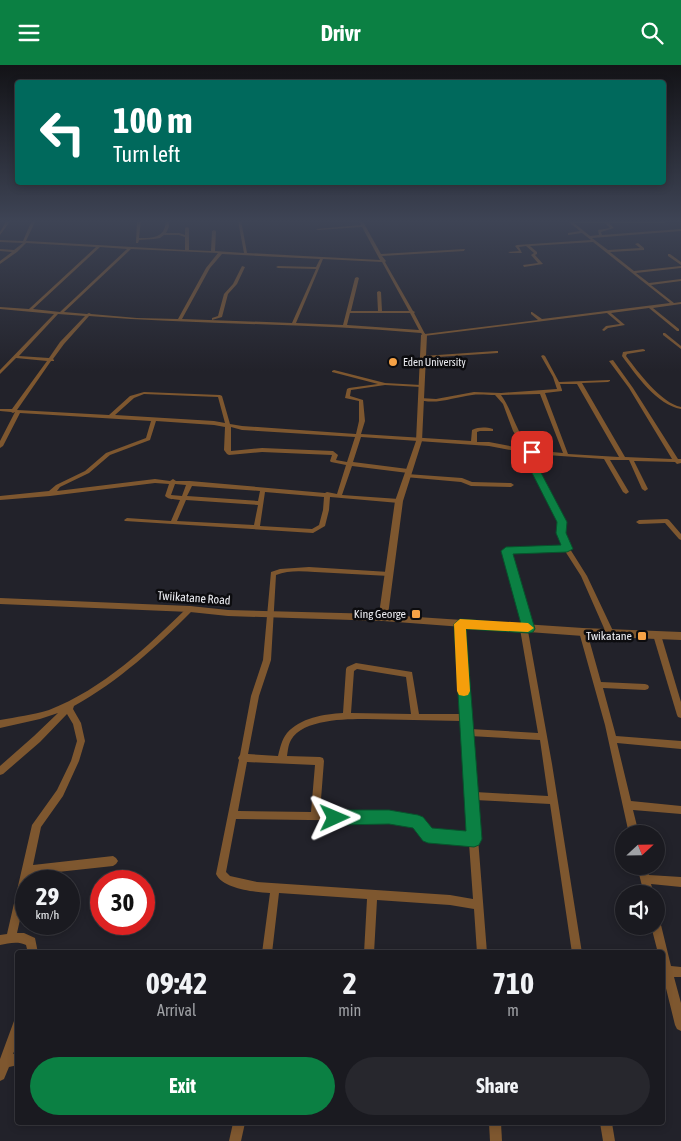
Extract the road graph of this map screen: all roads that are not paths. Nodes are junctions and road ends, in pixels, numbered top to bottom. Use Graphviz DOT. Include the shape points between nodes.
graph roads {
  1 [pos="73,270"];
  2 [pos="106,270"];
  3 [pos="207,270"];
  4 [pos="241,270"];
  5 [pos="316,270"];
  6 [pos="389,270"];
  7 [pos="645,270"];
  8 [pos="633,272"];
  9 [pos="357,278"];
  10 [pos="681,280"];
  11 [pos="648,283"];
  12 [pos="379,292"];
  13 [pos="681,303"];
  14 [pos="672,304"];
  15 [pos="650,307"];
  16 [pos="1,309"];
  17 [pos="30,310"];
  18 [pos="380,311"];
  19 [pos="60,312"];
  20 [pos="348,312"];
  21 [pos="413,312"];
  22 [pos="608,312"];
  23 [pos="532,313"];
  24 [pos="89,314"];
  25 [pos="179,321"];
  26 [pos="541,321"];
  27 [pos="200,322"];
  28 [pos="294,324"];
  29 [pos="345,326"];
  30 [pos="604,330"];
  31 [pos="678,330"];
  32 [pos="424,334"];
  33 [pos="664,334"];
  34 [pos="681,348"];
  35 [pos="643,350"];
  36 [pos="496,352"];
  37 [pos="16,357"];
  38 [pos="423,357"];
  39 [pos="542,357"];
  40 [pos="52,360"];
  41 [pos="611,361"];
  42 [pos="334,371"];
  43 [pos="0,373"];
  44 [pos="608,381"];
  45 [pos="557,383"];
  46 [pos="579,383"];
  47 [pos="385,384"];
  48 [pos="421,387"];
  49 [pos="542,392"];
  50 [pos="497,394"];
  51 [pos="420,399"];
  52 [pos="681,408"];
  53 [pos="0,410"];
  54 [pos="15,412"];
  55 [pos="110,417"];
  56 [pos="153,421"];
  57 [pos="0,426"];
  58 [pos="10,426"];
  59 [pos="228,426"];
  60 [pos="491,430"];
  61 [pos="358,437"];
  62 [pos="419,441"];
  63 [pos="474,443"];
  64 [pos="0,446"];
  65 [pos="528,452"];
  66 [pos="566,455"];
  67 [pos="606,458"];
  68 [pos="623,459"];
  69 [pos="631,459"];
  70 [pos="679,461"];
  71 [pos="349,463"];
  72 [pos="408,474"];
  73 [pos="173,481"];
  74 [pos="190,483"];
  75 [pos="511,485"];
  76 [pos="263,489"];
  77 [pos="645,489"];
  78 [pos="626,492"];
  79 [pos="50,494"];
  80 [pos="327,494"];
  81 [pos="339,496"];
  82 [pos="0,498"];
  83 [pos="185,499"];
  84 [pos="399,501"];
  85 [pos="261,503"];
  86 [pos="127,520"];
  87 [pos="639,522"];
  88 [pos="173,523"];
  89 [pos="257,528"];
  90 [pos="681,538"];
  91 [pos="567,549"];
  92 [pos="389,573"];
  93 [pos="0,601"];
  94 [pos="190,609"];
  95 [pos="271,615"];
  96 [pos="385,619"];
  97 [pos="460,624"];
  98 [pos="526,629"];
  99 [pos="582,632"];
  100 [pos="610,633"];
  101 [pos="657,635"];
  102 [pos="681,636"];
  103 [pos="599,685"];
  104 [pos="645,687"];
  105 [pos="75,701"];
  106 [pos="68,708"];
  107 [pos="681,715"];
  108 [pos="347,716"];
  109 [pos="416,717"];
  110 [pos="465,718"];
  111 [pos="0,723"];
  112 [pos="466,732"];
  113 [pos="543,737"];
  114 [pos="612,739"];
  115 [pos="681,745"];
  116 [pos="242,758"];
  117 [pos="282,758"];
  118 [pos="0,771"];
  119 [pos="471,796"];
  120 [pos="553,800"];
  121 [pos="627,805"];
  122 [pos="681,810"];
  123 [pos="232,815"];
  124 [pos="315,816"];
  125 [pos="632,825"];
  126 [pos="474,839"];
  127 [pos="113,861"];
  128 [pos="28,870"];
  129 [pos="644,875"];
  130 [pos="645,879"];
  131 [pos="681,882"];
  132 [pos="646,885"];
  133 [pos="275,888"];
  134 [pos="372,896"];
  135 [pos="479,905"];
  136 [pos="15,925"];
  137 [pos="659,935"];
  138 [pos="12,938"];
  139 [pos="0,940"];
  140 [pos="32,950"];
  141 [pos="267,950"];
  142 [pos="369,950"];
  143 [pos="482,950"];
  144 [pos="577,950"];
  145 [pos="663,950"];
  146 [pos="665,960"];
  147 [pos="668,971"];
  148 [pos="681,972"];
  149 [pos="681,1025"];
  150 [pos="15,1034"];
  151 [pos="15,1060"];
  152 [pos="5,1062"];
  153 [pos="0,1075"];
  154 [pos="239,1125"];
  155 [pos="495,1125"];
  156 [pos="606,1125"];
  157 [pos="235,1141"];
  158 [pos="496,1141"];
  159 [pos="609,1141"];
  1 -- 17 [label="street"];
  2 -- 19 [label="street"];
  3 -- 25 [label="street"];
  4 -- 27 [label="street" via="226,294 220,317"];
  5 -- 28 [label="street"];
  6 -- 21 [label="street"];
  7 -- 8 [label="street"];
  8 -- 11 [label="street"];
  9 -- 20 [label="street"];
  10 -- 11 [label="street"];
  11 -- 14 [label="street"];
  12 -- 18 [label="street"];
  13 -- 14 [label="street"];
  14 -- 15 [label="street"];
  15 -- 22 [label="street"];
  15 -- 31 [label="street"];
  16 -- 17 [label="street"];
  17 -- 19 [label="street"];
  18 -- 20 [label="street"];
  18 -- 21 [label="street"];
  19 -- 24 [label="street"];
  19 -- 37 [label="street"];
  20 -- 29 [label="street"];
  21 -- 32 [label="street"];
  22 -- 26 [label="street"];
  22 -- 30 [label="street" via="624,325"];
  23 -- 26 [label="street"];
  24 -- 25 [label="street"];
  24 -- 40 [label="street" via="62,343"];
  25 -- 27 [label="street"];
  26 -- 32 [label="street"];
  27 -- 28 [label="street"];
  28 -- 29 [label="street"];
  29 -- 32 [label="street"];
  32 -- 38 [label="street"];
  33 -- 34 [label="street"];
  35 -- 52 [label="street" via="624,356 667,403 675,409"];
  36 -- 38 [label="street"];
  37 -- 40 [label="street"];
  37 -- 43 [label="street"];
  38 -- 48 [label="street"];
  39 -- 45 [label="street"];
  40 -- 54 [label="street"];
  41 -- 70 [label="street"];
  42 -- 47 [label="street"];
  44 -- 46 [label="street"];
  45 -- 46 [label="street"];
  45 -- 49 [label="street" via="559,390"];
  46 -- 68 [label="street"];
  47 -- 48 [label="street"];
  47 -- 61 [label="street" via="349,389 347,397 361,400 362,421"];
  48 -- 51 [label="street"];
  49 -- 50 [label="street"];
  49 -- 66 [label="street"];
  50 -- 51 [label="street"];
  50 -- 65 [label="street"];
  51 -- 62 [label="street"];
  53 -- 54 [label="street"];
  54 -- 55 [label="street"];
  54 -- 58 [label="street"];
  55 -- 56 [label="street"];
  55 -- 59 [label="street" via="132,397 144,393 220,396"];
  56 -- 59 [label="street"];
  56 -- 79 [label="street" via="148,439 108,454 87,472 58,486"];
  57 -- 58 [label="street"];
  58 -- 64 [label="street"];
  59 -- 61 [label="street"];
  59 -- 71 [label="street" via="229,453 262,450 333,453 334,461"];
  60 -- 63 [label="street" via="474,431"];
  61 -- 62 [label="street"];
  61 -- 71 [label="street"];
  62 -- 63 [label="street"];
  62 -- 72 [label="street"];
  63 -- 65 [label="street"];
  65 -- 66 [label="street"];
  65 -- 91 [label="street" via="562,522 561,533"];
  66 -- 67 [label="street"];
  67 -- 68 [label="street"];
  67 -- 78 [label="street"];
  68 -- 69 [label="street"];
  69 -- 70 [label="street"];
  69 -- 77 [label="street"];
  71 -- 72 [label="street"];
  71 -- 81 [label="street"];
  72 -- 75 [label="street" via="462,480 471,484"];
  72 -- 84 [label="street"];
  73 -- 74 [label="street"];
  73 -- 79 [label="street" via="139,481"];
  73 -- 83 [label="street" via="168,497"];
  74 -- 76 [label="street"];
  74 -- 83 [label="street"];
  76 -- 80 [label="street"];
  76 -- 85 [label="street"];
  79 -- 82 [label="street"];
  80 -- 81 [label="street"];
  80 -- 89 [label="street" via="325,516 318,529"];
  81 -- 84 [label="street"];
  83 -- 85 [label="street"];
  83 -- 88 [label="street"];
  84 -- 92 [label="street"];
  85 -- 89 [label="street"];
  86 -- 88 [label="street"];
  87 -- 90 [label="street" via="667,521"];
  88 -- 89 [label="street"];
  91 -- 98 [label="street" via="506,551"];
  91 -- 100 [label="street" via="584,576"];
  92 -- 95 [label="street" via="278,570 273,577"];
  92 -- 96 [label="street"];
  93 -- 94 [label="street, Twiikatane Road"];
  94 -- 95 [label="street, Twiikatane Road"];
  94 -- 105 [label="street" via="138,657"];
  95 -- 96 [label="street, Twiikatane Road"];
  95 -- 116 [label="street" via="267,660 255,695"];
  96 -- 97 [label="street, Twiikatane Road"];
  97 -- 98 [label="street, Twiikatane Road"];
  97 -- 110 [label="street"];
  98 -- 99 [label="street, Twiikatane Road"];
  98 -- 113 [label="street"];
  99 -- 100 [label="street, Twiikatane Road"];
  99 -- 103 [label="street"];
  100 -- 101 [label="street, Twiikatane Road"];
  101 -- 102 [label="street, Twiikatane Road"];
  101 -- 107 [label="street"];
  103 -- 104 [label="street"];
  103 -- 114 [label="street"];
  105 -- 106 [label="street"];
  105 -- 111 [label="street" via="51,712"];
  106 -- 118 [label="street"];
  106 -- 128 [label="street" via="77,723 81,741 60,793 37,825"];
  108 -- 109 [label="street"];
  108 -- 109 [label="street" via="350,669 356,667 410,674"];
  108 -- 117 [label="street" via="312,723 295,731 287,741"];
  109 -- 110 [label="street"];
  110 -- 112 [label="street"];
  112 -- 113 [label="street"];
  112 -- 119 [label="street"];
  113 -- 120 [label="street"];
  114 -- 115 [label="street"];
  114 -- 121 [label="street"];
  116 -- 117 [label="street"];
  116 -- 123 [label="street"];
  117 -- 124 [label="street" via="320,761"];
  119 -- 120 [label="street"];
  119 -- 126 [label="street"];
  120 -- 144 [label="street"];
  121 -- 122 [label="street"];
  121 -- 125 [label="street"];
  123 -- 124 [label="street"];
  123 -- 133 [label="street" via="222,877 257,887"];
  124 -- 126 [label="street" via="389,817 418,822 428,835"];
  126 -- 135 [label="street"];
  127 -- 128 [label="street"];
  129 -- 130 [label="street"];
  130 -- 131 [label="street"];
  130 -- 132 [label="street"];
  133 -- 134 [label="street"];
  133 -- 141 [label="street"];
  134 -- 135 [label="street" via="450,900"];
  134 -- 142 [label="street"];
  135 -- 143 [label="street"];
  136 -- 138 [label="street"];
  137 -- 145 [label="street"];
  138 -- 139 [label="street"];
  138 -- 140 [label="street" via="26,939 31,942"];
  146 -- 147 [label="street"];
  147 -- 148 [label="street"];
  147 -- 149 [label="street"];
  150 -- 152 [label="street"];
  151 -- 152 [label="street"];
  152 -- 153 [label="street"];
  154 -- 157 [label="street"];
  155 -- 158 [label="street"];
  156 -- 159 [label="street"];
}
